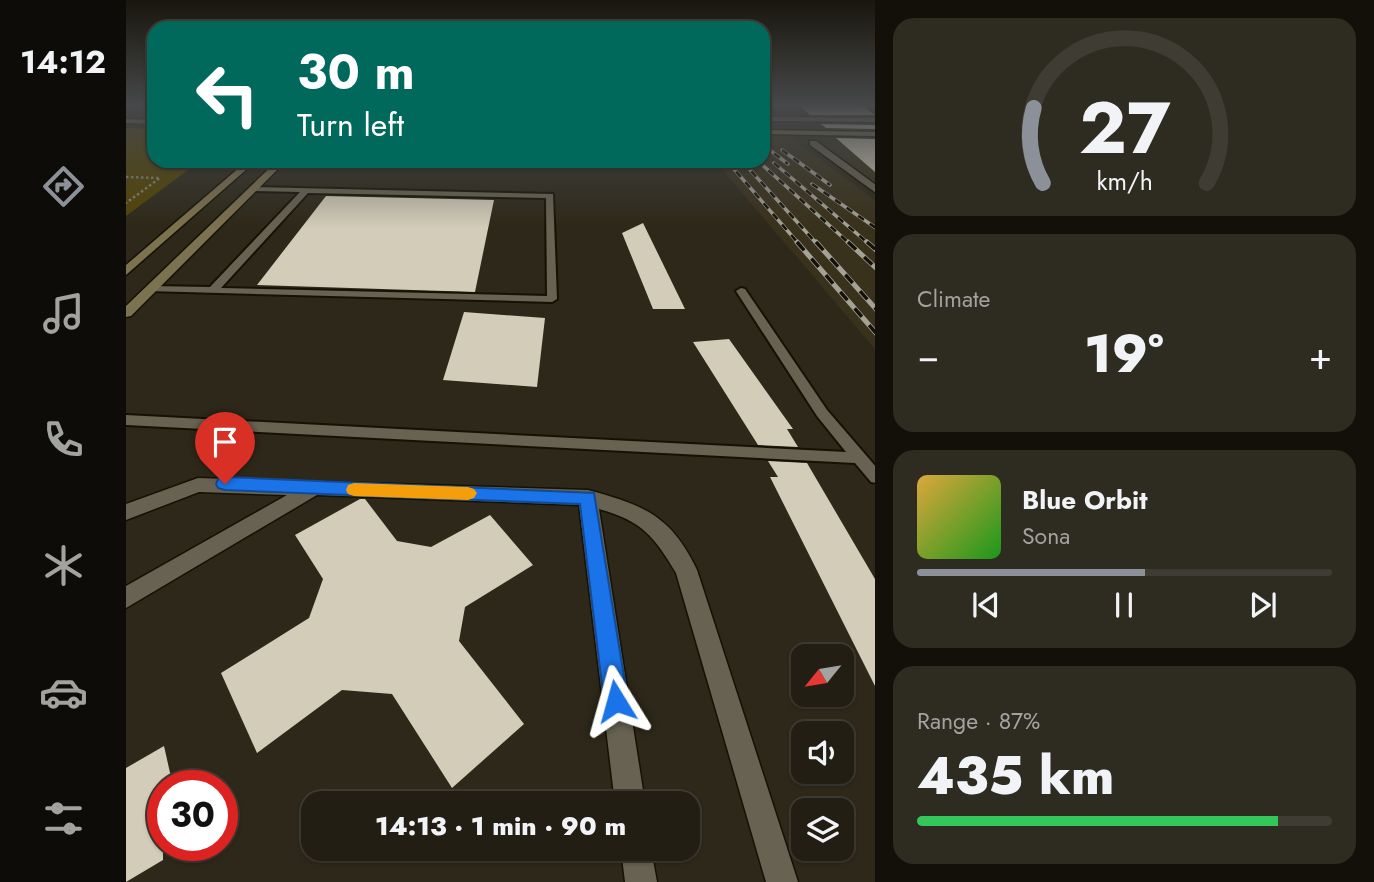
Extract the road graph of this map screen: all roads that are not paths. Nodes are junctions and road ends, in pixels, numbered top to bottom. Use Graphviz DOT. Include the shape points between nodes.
graph roads {
  1 [pos="815,145"];
  2 [pos="244,168"];
  3 [pos="275,168"];
  4 [pos="254,189"];
  5 [pos="306,190"];
  6 [pos="875,190"];
  7 [pos="126,271"];
  8 [pos="151,289"];
  9 [pos="212,291"];
  10 [pos="741,291"];
  11 [pos="126,313"];
  12 [pos="126,420"];
  13 [pos="859,458"];
  14 [pos="875,478"];
  15 [pos="314,488"];
  16 [pos="588,498"];
  17 [pos="126,512"];
  18 [pos="126,598"];
  19 [pos="628,791"];
  20 [pos="638,861"];
  21 [pos="641,882"];
  22 [pos="782,882"];
  1 -- 6 [label="street"];
  2 -- 7 [label="main road"];
  3 -- 4 [label="main road"];
  4 -- 5 [label="lane"];
  4 -- 8 [label="main road"];
  5 -- 9 [label="lane"];
  5 -- 9 [label="lane" via="550,196 552,299"];
  8 -- 9 [label="lane"];
  8 -- 11 [label="main road"];
  10 -- 13 [label="lane" via="822,414"];
  12 -- 13 [label="lane"];
  13 -- 14 [label="lane"];
  15 -- 16 [label="street"];
  15 -- 17 [label="street" via="198,485"];
  15 -- 18 [label="street"];
  16 -- 19 [label="street"];
  16 -- 22 [label="street" via="632,510 664,535 686,570"];
  20 -- 21 [label="street"];
}
